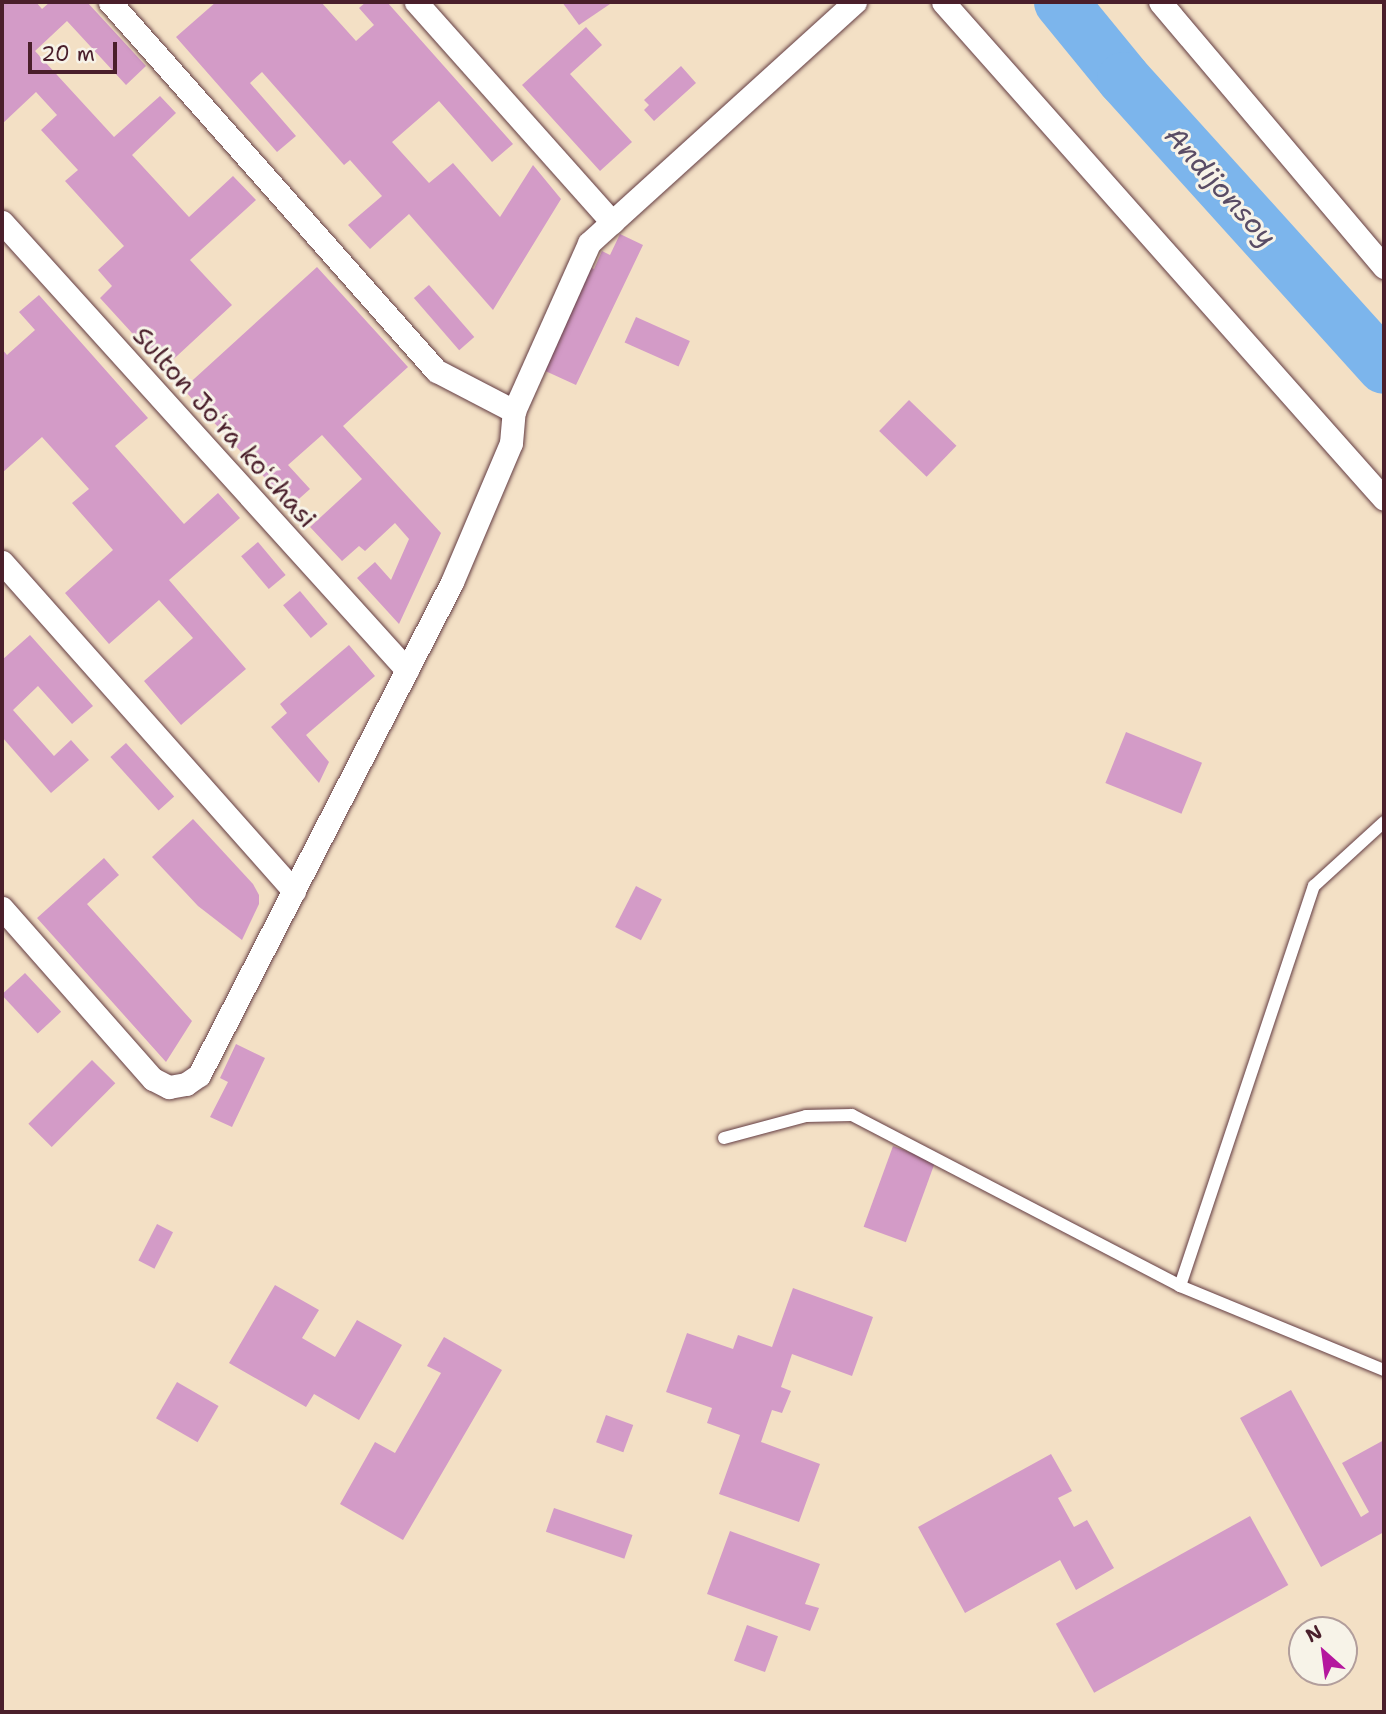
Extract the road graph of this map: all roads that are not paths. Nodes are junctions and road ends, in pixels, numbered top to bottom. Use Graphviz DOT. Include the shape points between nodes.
graph roads {
  1 [pos="110,2"];
  2 [pos="416,2"];
  3 [pos="855,2"];
  4 [pos="943,2"];
  5 [pos="1160,2"];
  6 [pos="2,222"];
  7 [pos="612,222"];
  8 [pos="1384,267"];
  9 [pos="514,411"];
  10 [pos="1384,499"];
  11 [pos="2,562"];
  12 [pos="407,670"];
  13 [pos="1384,822"];
  14 [pos="294,891"];
  15 [pos="2,908"];
  16 [pos="724,1138"];
  17 [pos="1180,1286"];
  18 [pos="1384,1370"];
  1 -- 9 [label="street" via="438,370"];
  2 -- 7 [label="street"];
  3 -- 7 [label="street"];
  4 -- 10 [label="street"];
  5 -- 8 [label="street"];
  6 -- 12 [label="street, Sulton Joʻra koʻchasi"];
  7 -- 9 [label="street" via="589,243"];
  9 -- 12 [label="street" via="511,443 452,582"];
  11 -- 14 [label="street"];
  12 -- 14 [label="street"];
  13 -- 17 [label="lane" via="1314,886"];
  14 -- 15 [label="street" via="199,1075 186,1084 169,1087 153,1079"];
  16 -- 17 [label="lane" via="806,1116 852,1115"];
  17 -- 18 [label="lane"];
}
